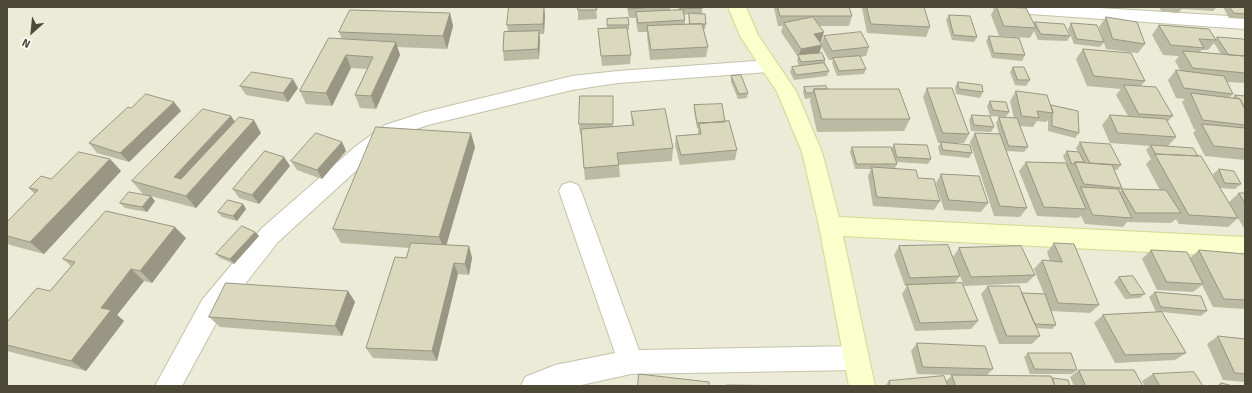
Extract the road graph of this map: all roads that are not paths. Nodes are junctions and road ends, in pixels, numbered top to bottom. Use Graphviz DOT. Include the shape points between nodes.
graph roads {
  1 [pos="737,7"];
  2 [pos="1002,7"];
  3 [pos="1245,23"];
  4 [pos="769,66"];
  5 [pos="570,191"];
  6 [pos="830,226"];
  7 [pos="1245,247"];
  8 [pos="856,358"];
  9 [pos="631,362"];
  10 [pos="168,386"];
  11 [pos="534,386"];
  12 [pos="862,386"];
  1 -- 4 [label="main road" via="749,36"];
  2 -- 3 [label="street"];
  4 -- 6 [label="main road" via="786,91 812,152"];
  4 -- 10 [label="street" via="618,77 572,83 425,119 392,130 363,152 270,235 211,308"];
  5 -- 9 [label="street"];
  6 -- 7 [label="main road"];
  6 -- 8 [label="main road"];
  8 -- 9 [label="street"];
  8 -- 12 [label="main road"];
  9 -- 11 [label="street" via="555,378"];
}
